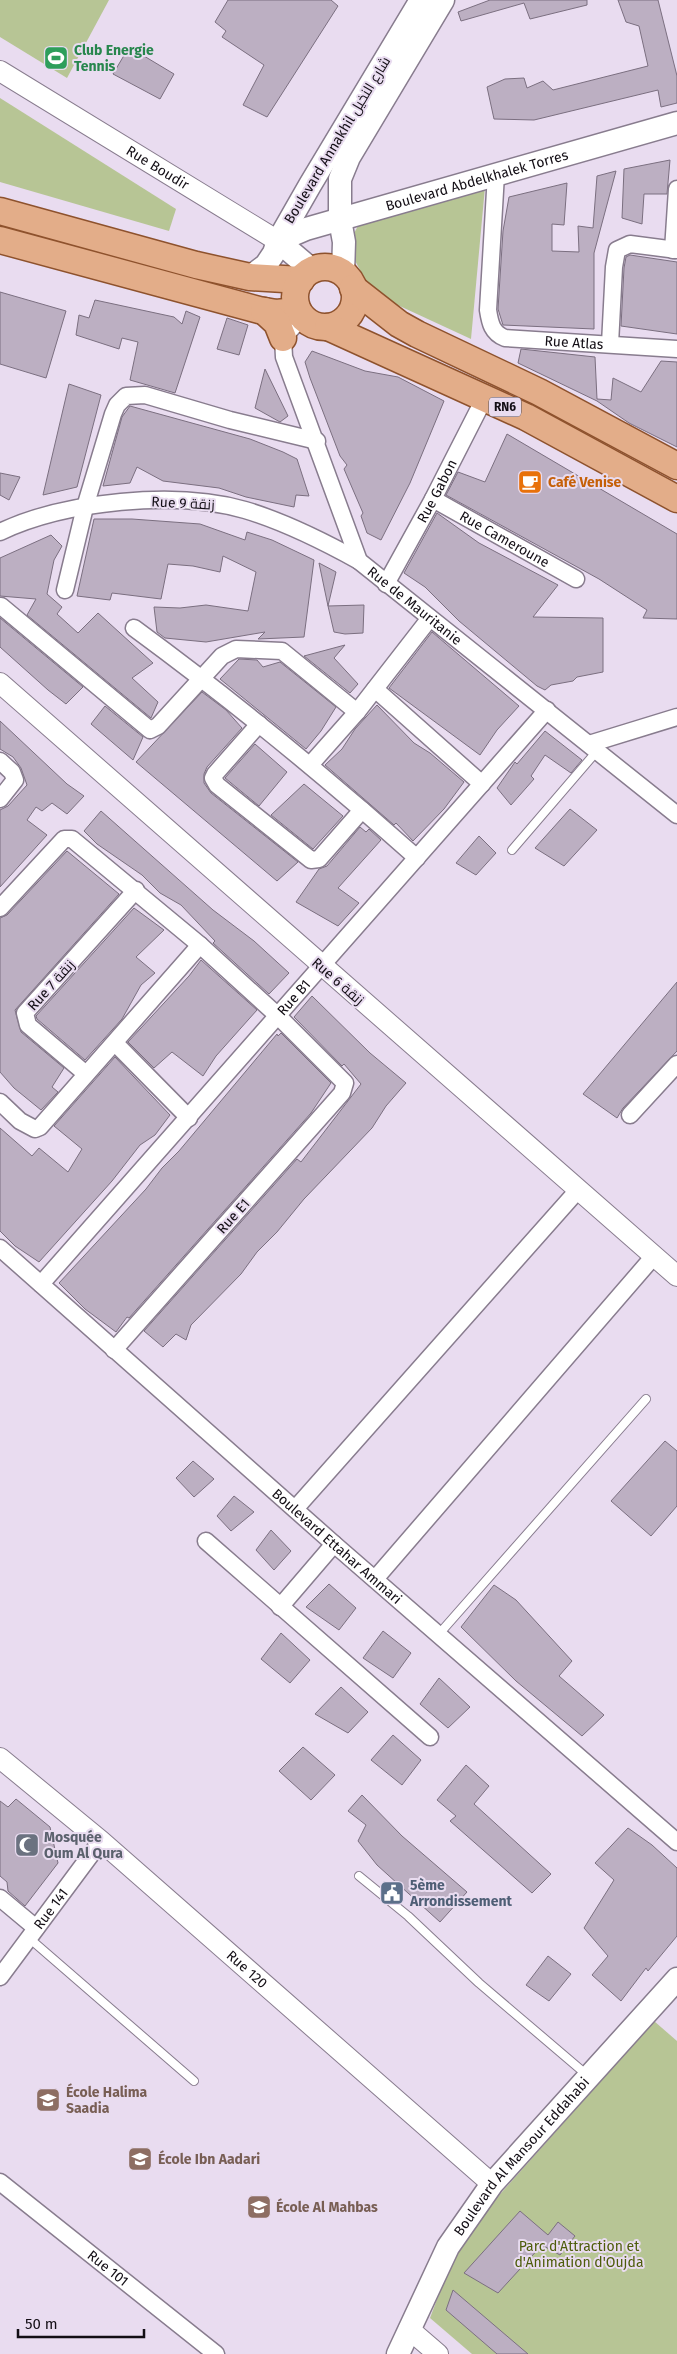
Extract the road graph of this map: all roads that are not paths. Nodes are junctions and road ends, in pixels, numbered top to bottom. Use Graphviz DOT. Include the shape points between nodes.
graph roads {
  1 [pos="421,0"];
  2 [pos="443,0"];
  3 [pos="0,71"];
  4 [pos="677,123"];
  5 [pos="496,174"];
  6 [pos="677,189"];
  7 [pos="0,211"];
  8 [pos="340,220"];
  9 [pos="0,240"];
  10 [pos="278,241"];
  11 [pos="675,250"];
  12 [pos="306,275"];
  13 [pos="250,277"];
  14 [pos="348,281"];
  15 [pos="264,311"];
  16 [pos="300,314"];
  17 [pos="328,327"];
  18 [pos="283,338"];
  19 [pos="610,344"];
  20 [pos="677,349"];
  21 [pos="485,397"];
  22 [pos="317,441"];
  23 [pos="677,466"];
  24 [pos="433,499"];
  25 [pos="677,499"];
  26 [pos="85,507"];
  27 [pos="0,532"];
  28 [pos="359,561"];
  29 [pos="576,580"];
  30 [pos="386,584"];
  31 [pos="65,590"];
  32 [pos="1,606"];
  33 [pos="430,618"];
  34 [pos="134,628"];
  35 [pos="203,679"];
  36 [pos="0,683"];
  37 [pos="376,689"];
  38 [pos="547,710"];
  39 [pos="357,712"];
  40 [pos="677,717"];
  41 [pos="259,724"];
  42 [pos="593,748"];
  43 [pos="0,761"];
  44 [pos="310,765"];
  45 [pos="482,784"];
  46 [pos="0,800"];
  47 [pos="362,810"];
  48 [pos="677,815"];
  49 [pos="512,850"];
  50 [pos="417,858"];
  51 [pos="136,890"];
  52 [pos="0,908"];
  53 [pos="200,945"];
  54 [pos="321,966"];
  55 [pos="278,1016"];
  56 [pos="115,1043"];
  57 [pos="677,1064"];
  58 [pos="86,1074"];
  59 [pos="0,1102"];
  60 [pos="630,1115"];
  61 [pos="189,1118"];
  62 [pos="578,1190"];
  63 [pos="0,1248"];
  64 [pos="654,1256"];
  65 [pos="677,1276"];
  66 [pos="41,1284"];
  67 [pos="114,1350"];
  68 [pos="646,1399"];
  69 [pos="295,1509"];
  70 [pos="206,1542"];
  71 [pos="334,1544"];
  72 [pos="375,1579"];
  73 [pos="280,1606"];
  74 [pos="439,1634"];
  75 [pos="430,1737"];
  76 [pos="0,1758"];
  77 [pos="101,1841"];
  78 [pos="677,1842"];
  79 [pos="359,1876"];
  80 [pos="0,1898"];
  81 [pos="33,1933"];
  82 [pos="0,1977"];
  83 [pos="677,1979"];
  84 [pos="588,2076"];
  85 [pos="194,2081"];
  86 [pos="0,2182"];
  87 [pos="492,2184"];
  88 [pos="409,2329"];
  89 [pos="216,2354"];
  90 [pos="398,2354"];
  91 [pos="438,2354"];
  1 -- 10 [label="main road, Boulevard Annakhil شارع النخيل"];
  2 -- 8 [label="main road, Boulevard Annakhil شارع النخيل" via="349,157 340,179"];
  3 -- 10 [label="street, Rue Boudir"];
  4 -- 5 [label="main road, Boulevard Abdelkhalek Torres"];
  5 -- 8 [label="main road, Boulevard Abdelkhalek Torres"];
  5 -- 19 [label="street, Rue Atlas" via="488,310 492,328 505,338"];
  6 -- 11 [label="street"];
  7 -- 13 [label="main road, RN6" via="196,266"];
  8 -- 10 [label="main road, Boulevard Abdelkhalek Torres"];
  8 -- 14 [label="main road, Boulevard Annakhil شارع النخيل"];
  9 -- 15 [label="main road, RN6"];
  10 -- 12 [label="main road, Rue Boudir"];
  10 -- 13 [label="main road, Boulevard Annakhil شارع النخيل" via="266,265"];
  11 -- 19 [label="street" via="630,244 617,250"];
  12 -- 13 [label="main road, RN6"];
  12 -- 14 [label="main road, RN6" via="327,268"];
  12 -- 16 [label="main road" via="295,292"];
  14 -- 17 [label="main road" via="355,297 350,314"];
  14 -- 23 [label="main road, RN6" via="399,324 539,392"];
  15 -- 16 [label="main road, RN6"];
  15 -- 18 [label="main road" via="277,323"];
  16 -- 17 [label="main road, RN6" via="310,324"];
  16 -- 18 [label="street"];
  17 -- 21 [label="main road, RN6"];
  18 -- 22 [label="street, Rue de Mauritanie" via="284,357"];
  19 -- 20 [label="street, Rue Atlas"];
  21 -- 24 [label="street, Rue Gabon"];
  21 -- 25 [label="main road, RN6" via="566,437"];
  22 -- 26 [label="street" via="145,395 126,396 113,414"];
  22 -- 28 [label="street, Rue de Mauritanie"];
  24 -- 29 [label="street, Rue Cameroune"];
  24 -- 30 [label="street, Rue Gabon"];
  26 -- 27 [label="street, Rue 9 زنقة" via="54,513"];
  26 -- 28 [label="street, Rue 9 زنقة" via="138,501 203,502 245,510 321,540"];
  26 -- 31 [label="street"];
  28 -- 30 [label="street, Rue de Mauritanie"];
  30 -- 33 [label="street, Rue de Mauritanie"];
  32 -- 35 [label="street" via="150,730 156,728"];
  33 -- 37 [label="street"];
  33 -- 38 [label="street, Rue de Mauritanie"];
  34 -- 35 [label="street"];
  35 -- 39 [label="street" via="229,651 277,650"];
  35 -- 41 [label="street"];
  36 -- 54 [label="street, Rue 6 زنقة"];
  37 -- 39 [label="street"];
  37 -- 45 [label="street"];
  38 -- 42 [label="street, Rue de Mauritanie"];
  38 -- 45 [label="street, Rue B1"];
  39 -- 44 [label="street"];
  40 -- 42 [label="street"];
  41 -- 44 [label="street"];
  41 -- 47 [label="street" via="213,776 217,785 311,860 321,858"];
  42 -- 48 [label="street, Rue de Mauritanie"];
  42 -- 49 [label="lane"];
  43 -- 46 [label="street" via="12,772 15,780"];
  44 -- 47 [label="street"];
  45 -- 50 [label="street, Rue B1"];
  47 -- 50 [label="street"];
  50 -- 54 [label="street, Rue B1"];
  51 -- 52 [label="street" via="66,838"];
  51 -- 53 [label="street"];
  51 -- 58 [label="street, Rue 7 زنقة" via="25,1014 28,1025"];
  53 -- 55 [label="street"];
  53 -- 56 [label="street"];
  54 -- 55 [label="street, Rue B1"];
  54 -- 62 [label="street, Rue 6 زنقة"];
  55 -- 61 [label="street, Rue B1"];
  55 -- 67 [label="street, Rue E1" via="344,1080 346,1086"];
  56 -- 58 [label="street"];
  56 -- 61 [label="street"];
  57 -- 60 [label="street"];
  58 -- 59 [label="street" via="37,1129 20,1122"];
  61 -- 66 [label="street, Rue B1"];
  62 -- 64 [label="street, Rue 6 زنقة"];
  62 -- 69 [label="street"];
  63 -- 66 [label="street, Boulevard Ettahar Ammari"];
  64 -- 65 [label="street, Rue 6 زنقة"];
  64 -- 72 [label="street"];
  66 -- 67 [label="street, Boulevard Ettahar Ammari"];
  67 -- 69 [label="street, Boulevard Ettahar Ammari"];
  68 -- 74 [label="lane"];
  69 -- 71 [label="street, Boulevard Ettahar Ammari"];
  70 -- 73 [label="street"];
  71 -- 72 [label="street, Boulevard Ettahar Ammari"];
  71 -- 73 [label="street"];
  72 -- 74 [label="street, Boulevard Ettahar Ammari"];
  73 -- 75 [label="street"];
  74 -- 78 [label="street, Boulevard Ettahar Ammari"];
  76 -- 77 [label="street, Rue 120"];
  77 -- 81 [label="street, Rue 141"];
  77 -- 87 [label="street, Rue 120"];
  79 -- 84 [label="lane"];
  80 -- 81 [label="street"];
  81 -- 82 [label="street, Rue 141"];
  81 -- 85 [label="lane"];
  83 -- 84 [label="main road, Boulevard Al Mansour Eddahabi"];
  84 -- 87 [label="main road, Boulevard Al Mansour Eddahabi"];
  86 -- 89 [label="street, Rue 101"];
  87 -- 88 [label="main road, Boulevard Al Mansour Eddahabi" via="448,2247"];
  88 -- 90 [label="main road, Boulevard Al Mansour Eddahabi"];
  88 -- 91 [label="street"];
}
